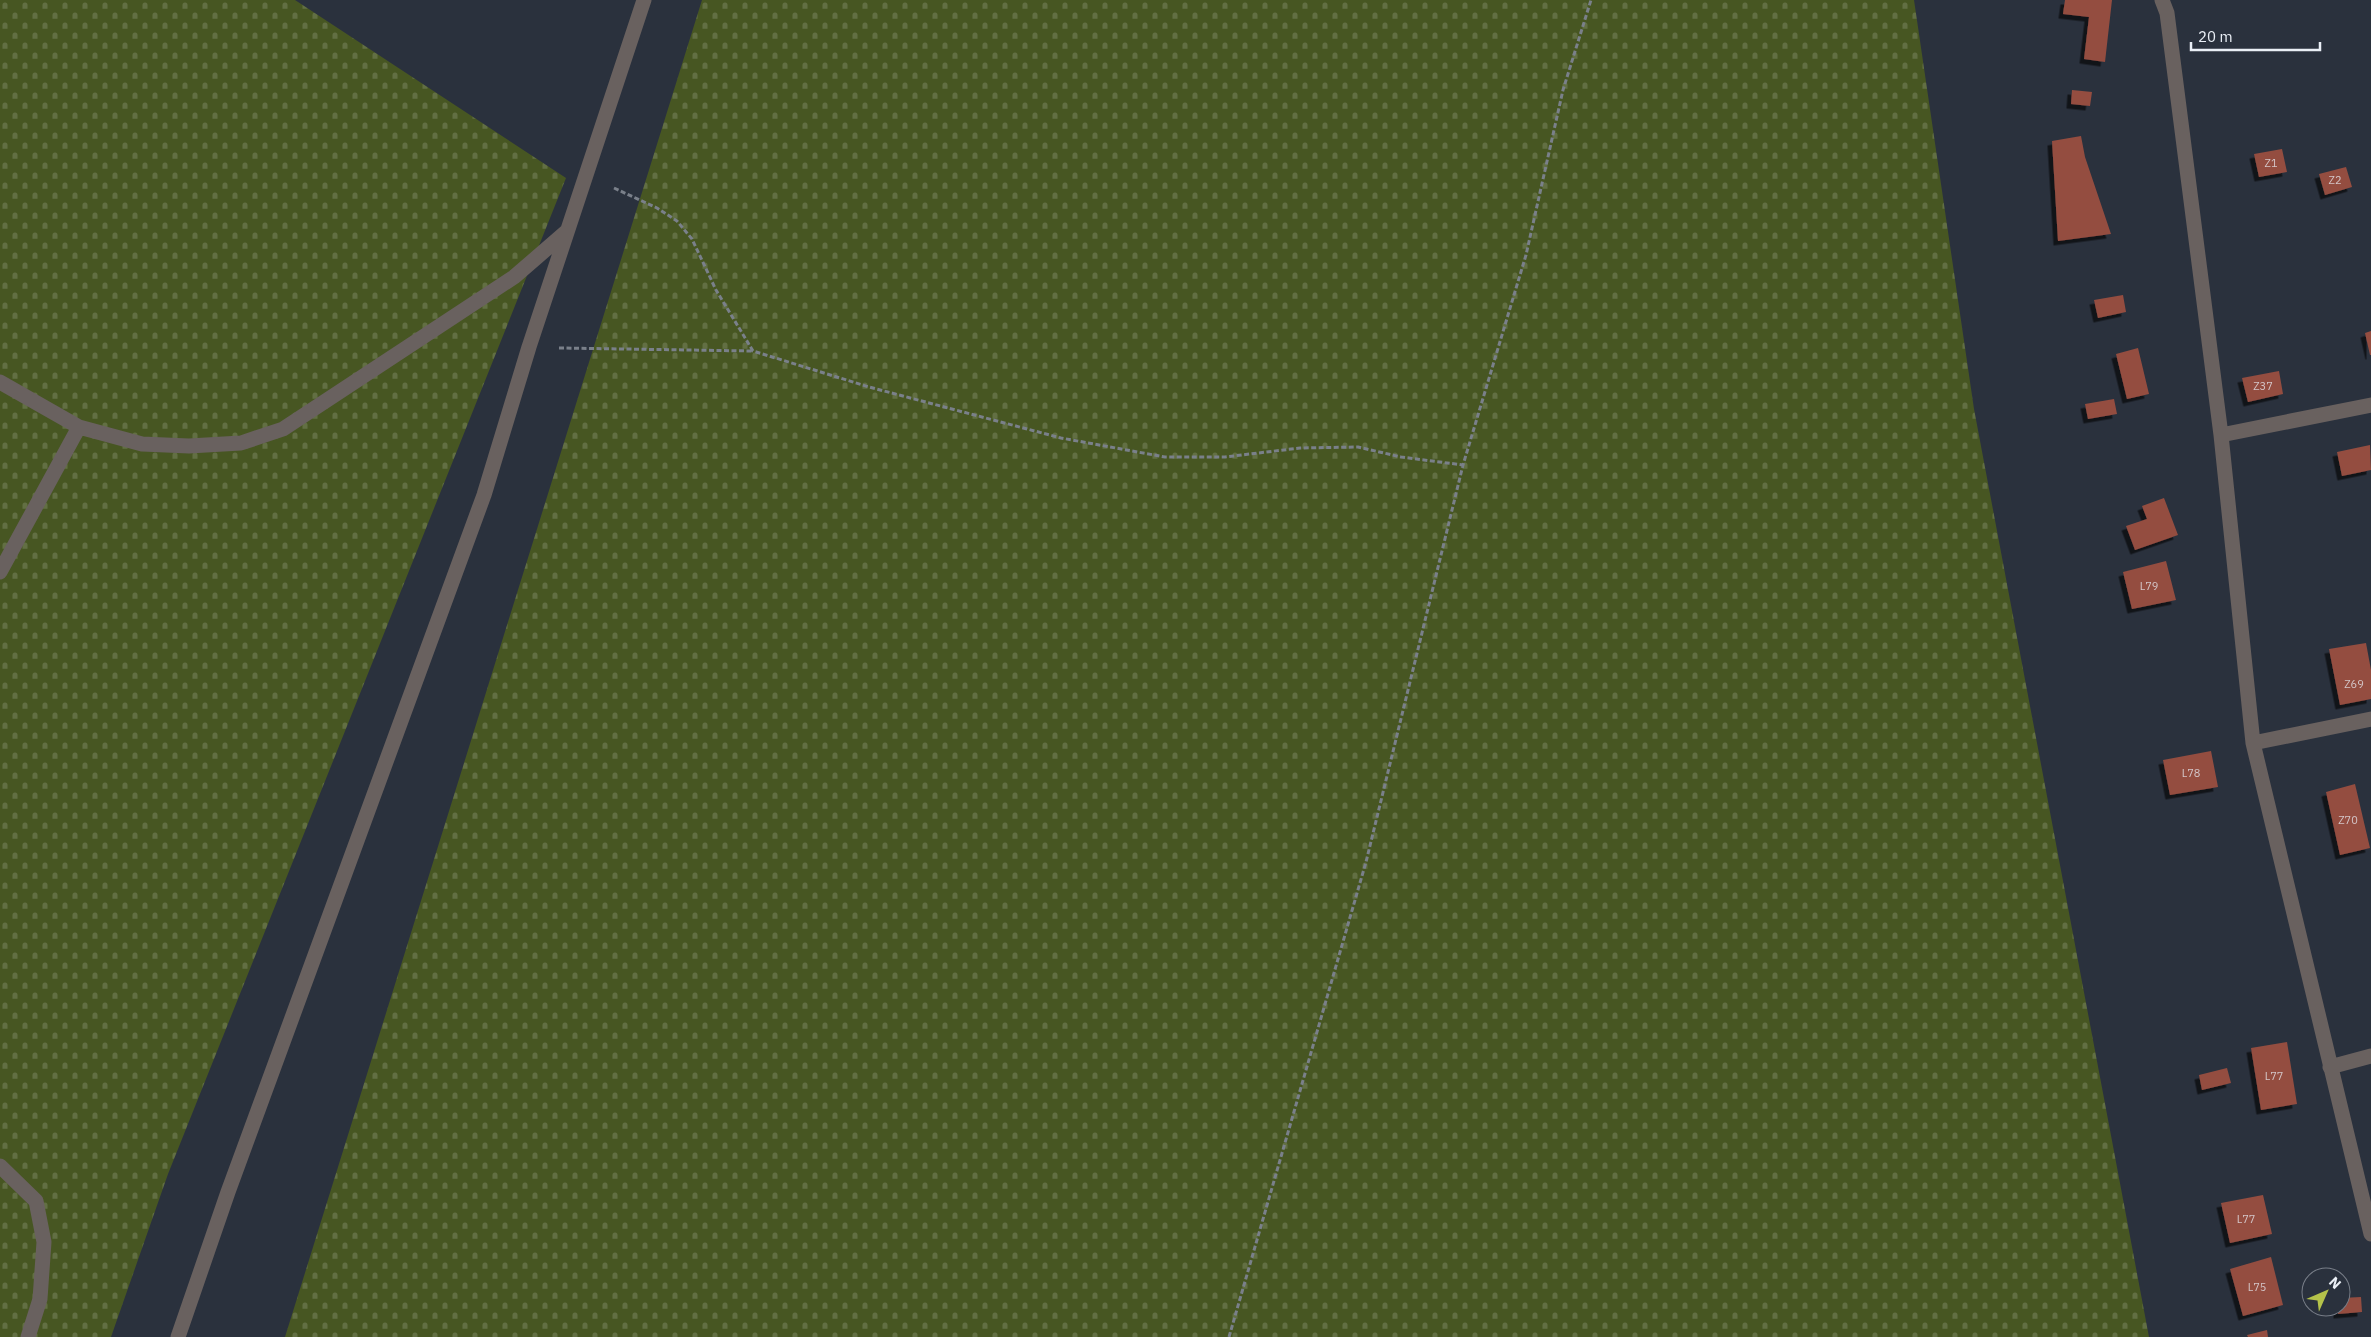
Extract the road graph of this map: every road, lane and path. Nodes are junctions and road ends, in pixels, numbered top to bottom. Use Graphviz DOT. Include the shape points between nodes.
graph roads {
  1 [pos="644,0"];
  2 [pos="1591,0"];
  3 [pos="2162,0"];
  4 [pos="586,176"];
  5 [pos="567,231"];
  6 [pos="529,347"];
  7 [pos="753,351"];
  8 [pos="0,382"];
  9 [pos="2371,405"];
  10 [pos="79,427"];
  11 [pos="2221,435"];
  12 [pos="1463,465"];
  13 [pos="0,572"];
  14 [pos="2371,719"];
  15 [pos="2253,744"];
  16 [pos="2371,1056"];
  17 [pos="2330,1067"];
  18 [pos="0,1166"];
  19 [pos="2371,1234"];
  20 [pos="28,1337"];
  21 [pos="178,1337"];
  22 [pos="1229,1337"];
  1 -- 4 [label="street"];
  2 -- 12 [label="path" via="1563,90 1526,255"];
  3 -- 11 [label="street" via="2167,13"];
  4 -- 5 [label="street"];
  4 -- 7 [label="path" via="657,208 677,221 692,239 716,290"];
  5 -- 6 [label="street"];
  5 -- 10 [label="street" via="514,277 283,429 241,443 189,446 142,444"];
  6 -- 7 [label="path"];
  6 -- 21 [label="street" via="484,494"];
  7 -- 12 [label="path" via="869,387 1061,438 1165,457 1225,457 1300,448 1358,447 1401,457"];
  8 -- 10 [label="street"];
  9 -- 11 [label="street"];
  10 -- 13 [label="street"];
  11 -- 15 [label="street"];
  12 -- 22 [label="path" via="1366,862"];
  14 -- 15 [label="street"];
  15 -- 17 [label="street"];
  16 -- 17 [label="street"];
  17 -- 19 [label="street"];
  18 -- 20 [label="street" via="36,1201 44,1242 40,1299"];
}
